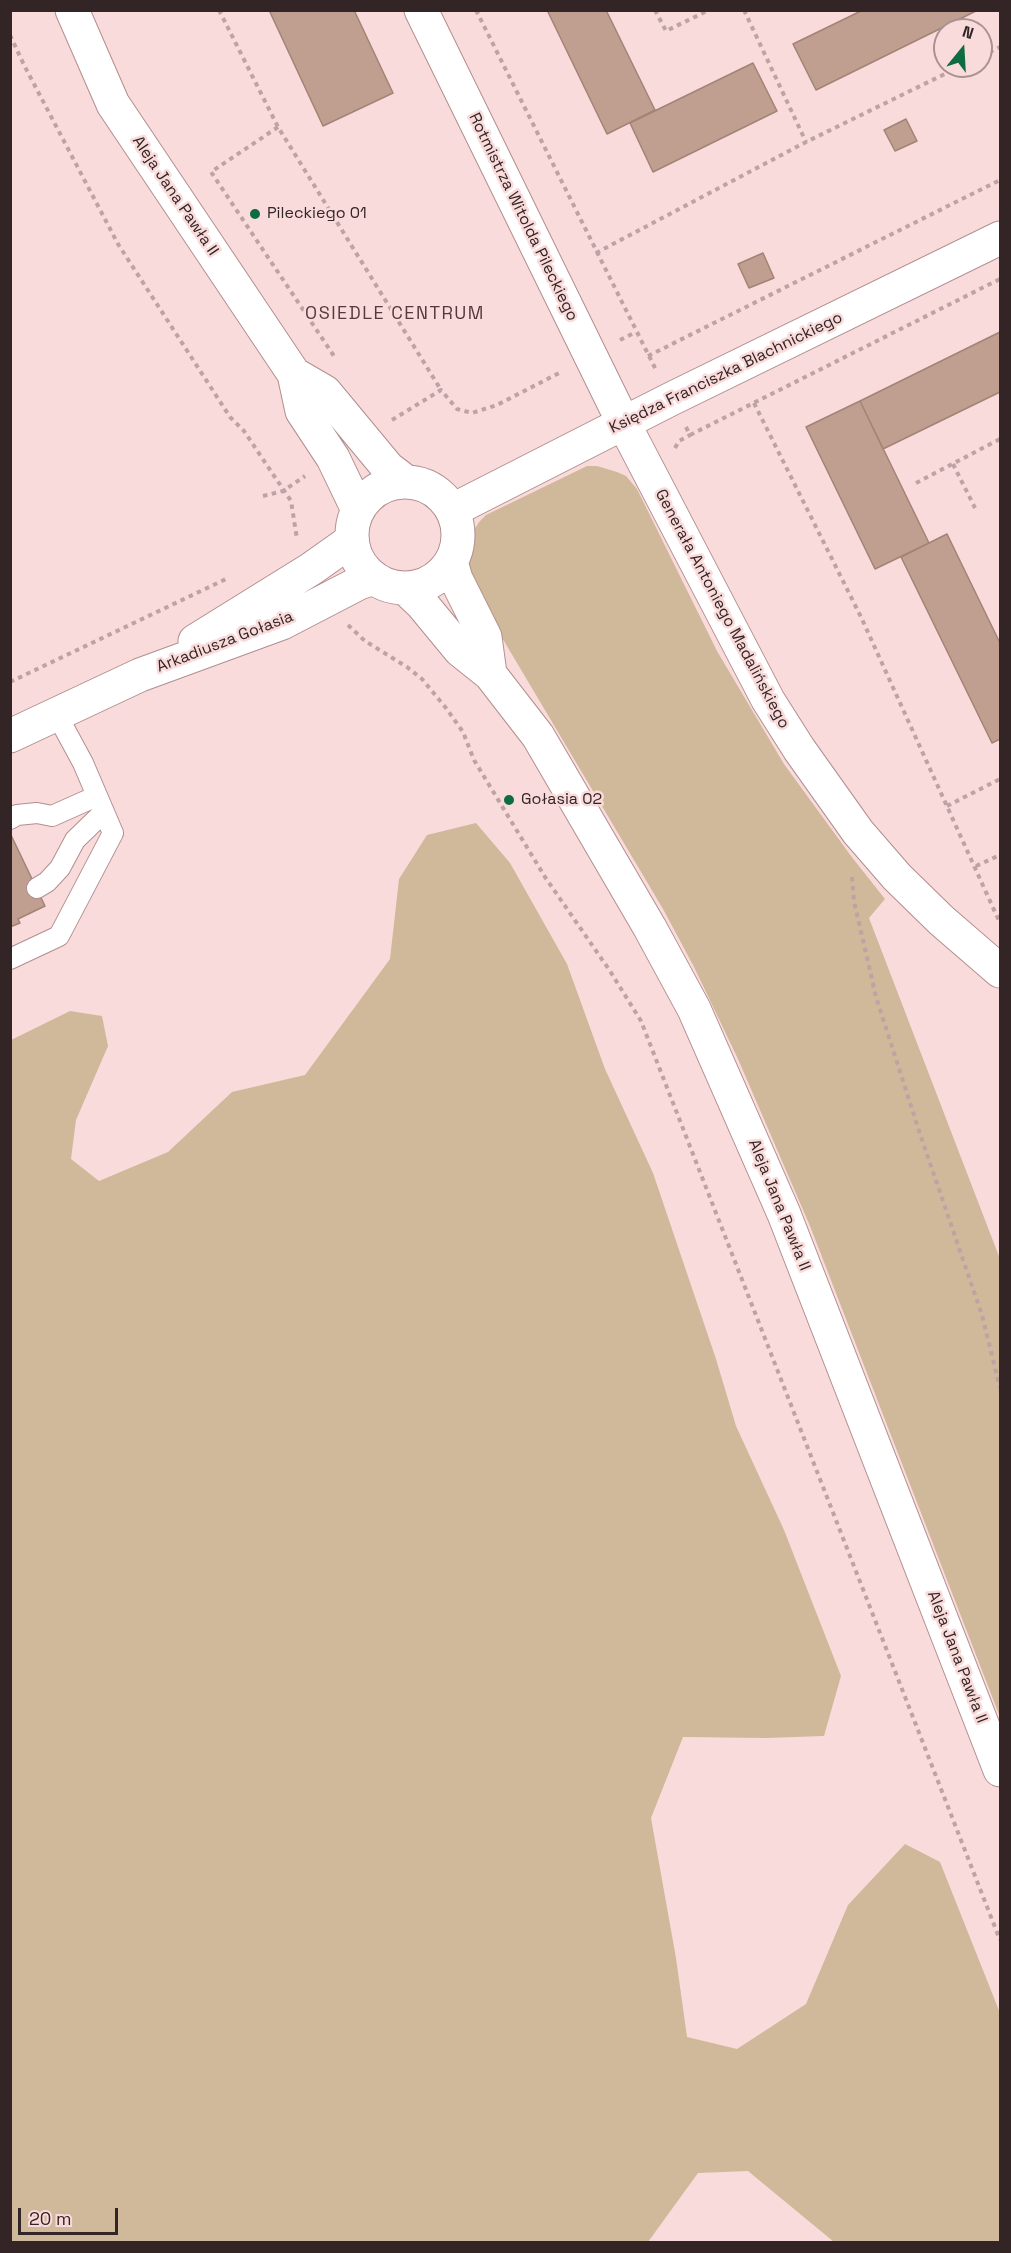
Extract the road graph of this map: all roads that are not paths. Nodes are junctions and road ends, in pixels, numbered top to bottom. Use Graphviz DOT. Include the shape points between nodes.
graph roads {
  1 [pos="72,10"];
  2 [pos="421,10"];
  3 [pos="1000,238"];
  4 [pos="294,374"];
  5 [pos="624,424"];
  6 [pos="405,481"];
  7 [pos="453,510"];
  8 [pos="355,525"];
  9 [pos="451,562"];
  10 [pos="374,578"];
  11 [pos="405,588"];
  12 [pos="490,674"];
  13 [pos="140,675"];
  14 [pos="57,715"];
  15 [pos="10,736"];
  16 [pos="100,804"];
  17 [pos="10,819"];
  18 [pos="37,888"];
  19 [pos="10,959"];
  20 [pos="1000,971"];
  21 [pos="1000,1770"];
  1 -- 4 [label="street, Aleja Jana Pawła II" via="113,104"];
  2 -- 5 [label="street, Rotmistrza Witolda Pileckiego"];
  3 -- 5 [label="street, Księdza Franciszka Blachnickiego"];
  4 -- 6 [label="street, Aleja Jana Pawła II" via="325,392 388,468"];
  4 -- 8 [label="street, Aleja Jana Pawła II" via="302,411 333,458"];
  5 -- 7 [label="street, Księdza Franciszka Blachnickiego"];
  5 -- 20 [label="street, Generała Antoniego Madalińskiego" via="768,700 799,749 858,832 897,877"];
  6 -- 7 [label="street" via="424,485 441,495"];
  6 -- 8 [label="street" via="377,489 366,498"];
  7 -- 9 [label="street" via="458,546"];
  8 -- 10 [label="street" via="356,554"];
  8 -- 13 [label="street, Arkadiusza Gołasia" via="311,569"];
  9 -- 11 [label="street" via="432,581"];
  9 -- 12 [label="street" via="485,637"];
  10 -- 11 [label="street" via="388,586"];
  10 -- 13 [label="street, Arkadiusza Gołasia" via="282,623"];
  11 -- 12 [label="street, Aleja Jana Pawła II" via="460,650"];
  12 -- 21 [label="street, Aleja Jana Pawła II" via="538,736 694,1009 784,1214"];
  13 -- 14 [label="street, Arkadiusza Gołasia"];
  14 -- 15 [label="street, Arkadiusza Gołasia"];
  14 -- 16 [label="lane"];
  16 -- 17 [label="lane" via="52,816 37,813"];
  16 -- 18 [label="lane" via="60,868"];
  16 -- 19 [label="lane" via="113,833 58,936"];
}
